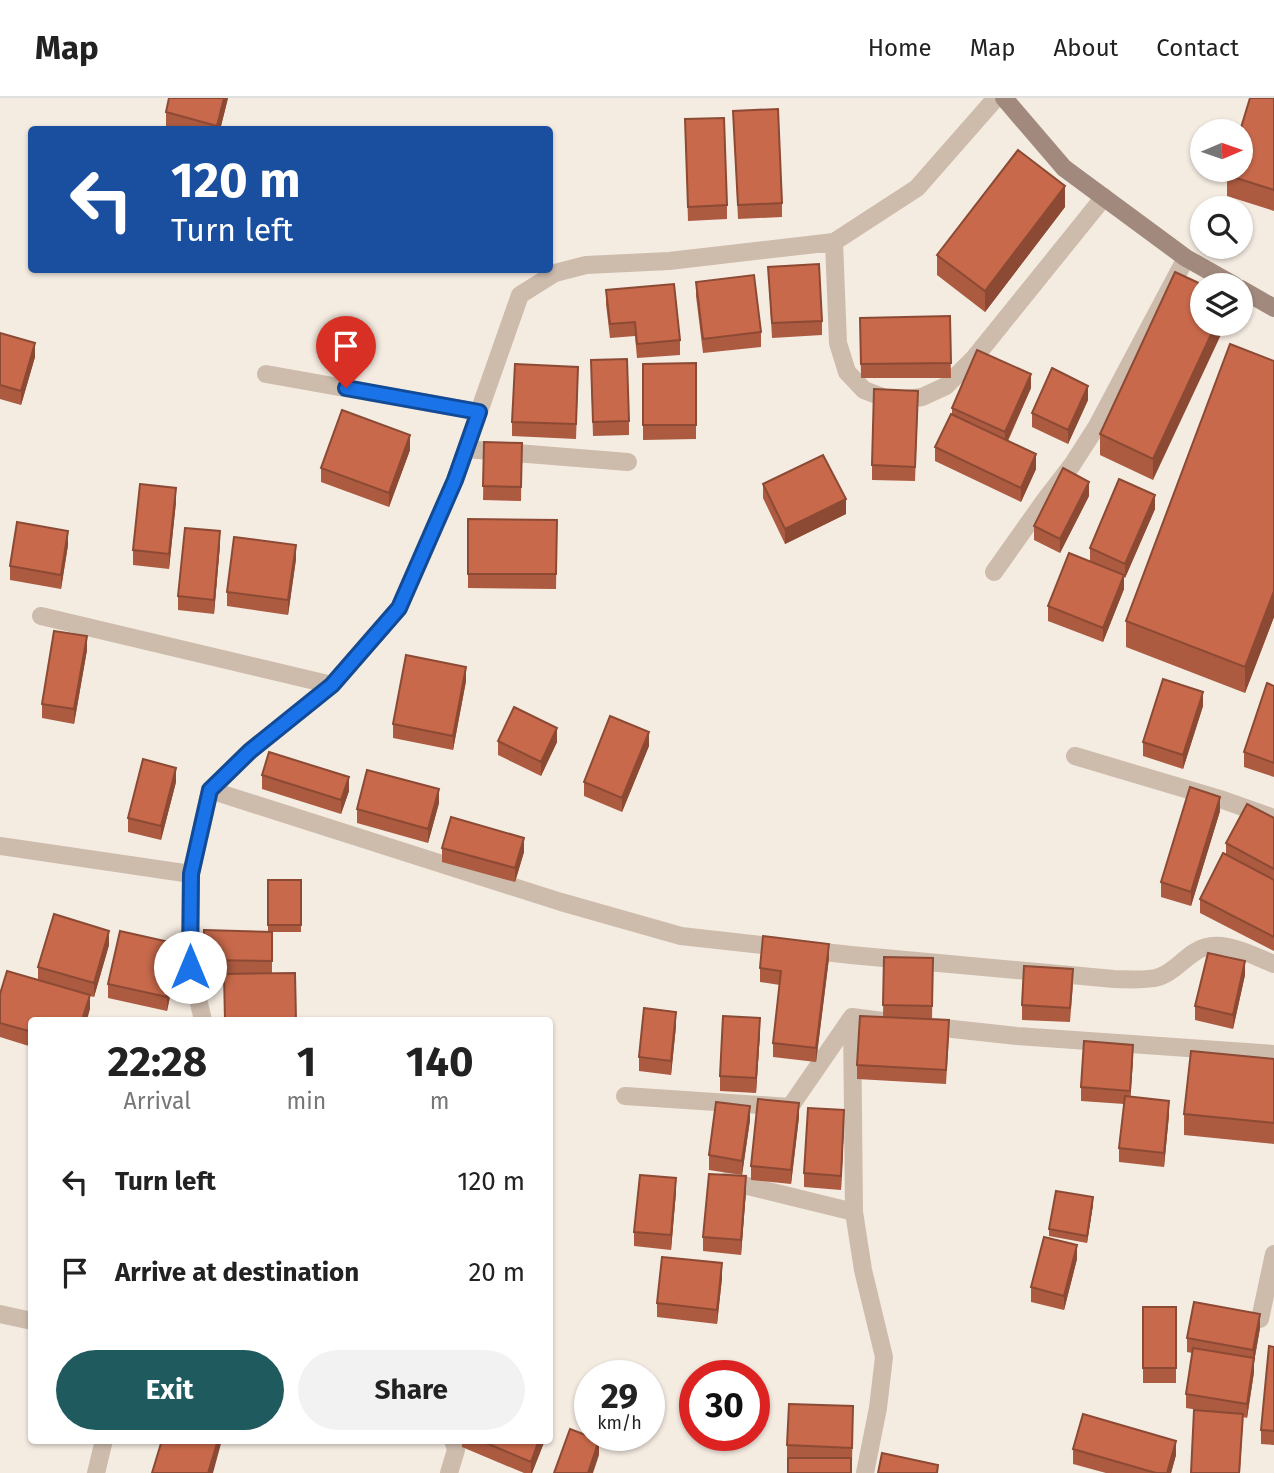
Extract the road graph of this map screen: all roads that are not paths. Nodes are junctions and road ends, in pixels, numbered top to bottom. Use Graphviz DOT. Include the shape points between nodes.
graph roads {
  1 [pos="996,98"];
  2 [pos="1004,98"];
  3 [pos="1104,197"];
  4 [pos="834,243"];
  5 [pos="1186,258"];
  6 [pos="1213,273"];
  7 [pos="1253,296"];
  8 [pos="1274,308"];
  9 [pos="267,373"];
  10 [pos="479,412"];
  11 [pos="466,449"];
  12 [pos="628,462"];
  13 [pos="994,572"];
  14 [pos="41,616"];
  15 [pos="332,685"];
  16 [pos="1075,756"];
  17 [pos="210,790"];
  18 [pos="1274,818"];
  19 [pos="0,846"];
  20 [pos="191,874"];
  21 [pos="1274,964"];
  22 [pos="202,1017"];
  23 [pos="852,1017"];
  24 [pos="1274,1054"];
  25 [pos="625,1096"];
  26 [pos="727,1181"];
  27 [pos="854,1212"];
  28 [pos="1274,1254"];
  29 [pos="0,1314"];
  30 [pos="1260,1319"];
  31 [pos="28,1320"];
  32 [pos="103,1444"];
  33 [pos="454,1444"];
  34 [pos="96,1473"];
  35 [pos="449,1473"];
  36 [pos="865,1473"];
  1 -- 4 [label="street" via="917,188"];
  2 -- 3 [label="street" via="1065,168"];
  3 -- 4 [label="street" via="975,357 946,386 922,397 893,401 864,390 847,372 838,343"];
  3 -- 5 [label="street"];
  4 -- 10 [label="street" via="586,265 555,273 520,295"];
  5 -- 6 [label="street"];
  5 -- 13 [label="street" via="1097,426"];
  7 -- 8 [label="street"];
  9 -- 10 [label="street"];
  10 -- 11 [label="street"];
  11 -- 12 [label="street"];
  11 -- 15 [label="street" via="399,608"];
  14 -- 15 [label="street"];
  15 -- 17 [label="street"];
  16 -- 18 [label="street"];
  17 -- 20 [label="street"];
  17 -- 21 [label="street" via="681,936 1114,979 1157,978 1175,970 1195,951 1214,946 1238,949"];
  19 -- 20 [label="street"];
  20 -- 22 [label="street" via="190,967"];
  23 -- 24 [label="street" via="1017,1036"];
  23 -- 25 [label="street" via="790,1107"];
  23 -- 27 [label="street"];
  26 -- 27 [label="street"];
  27 -- 36 [label="street" via="884,1357"];
  28 -- 30 [label="street"];
  29 -- 31 [label="street"];
  32 -- 34 [label="street"];
  33 -- 35 [label="street"];
}
